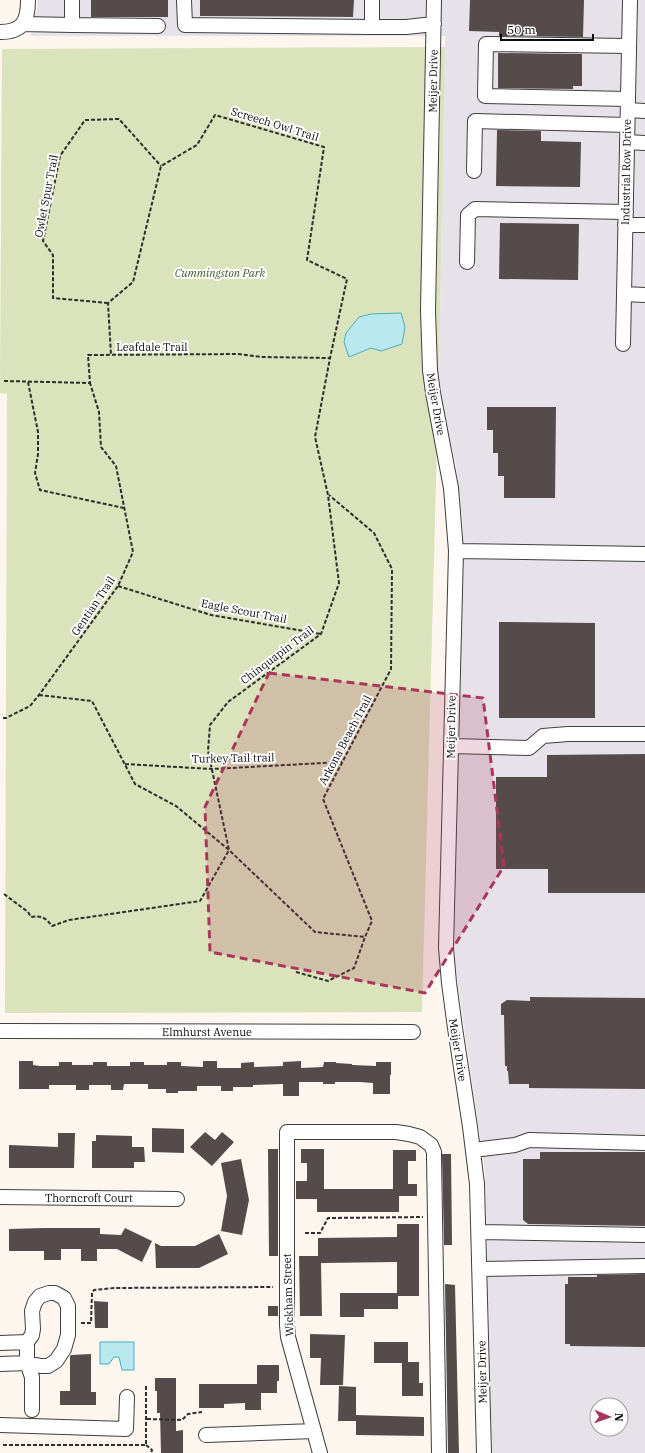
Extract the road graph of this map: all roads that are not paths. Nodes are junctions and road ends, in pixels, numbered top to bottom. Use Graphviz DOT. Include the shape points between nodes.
graph roads {
  1 [pos="28,0"];
  2 [pos="72,0"];
  3 [pos="184,0"];
  4 [pos="372,0"];
  5 [pos="434,0"];
  6 [pos="630,0"];
  7 [pos="23,24"];
  8 [pos="434,24"];
  9 [pos="72,25"];
  10 [pos="158,26"];
  11 [pos="372,27"];
  12 [pos="0,32"];
  13 [pos="629,46"];
  14 [pos="628,104"];
  15 [pos="645,110"];
  16 [pos="627,125"];
  17 [pos="627,142"];
  18 [pos="645,143"];
  19 [pos="474,170"];
  20 [pos="625,218"];
  21 [pos="645,225"];
  22 [pos="467,262"];
  23 [pos="624,294"];
  24 [pos="645,295"];
  25 [pos="623,344"];
  26 [pos="456,551"];
  27 [pos="645,554"];
  28 [pos="645,734"];
  29 [pos="451,746"];
  30 [pos="0,1031"];
  31 [pos="413,1032"];
  32 [pos="645,1143"];
  33 [pos="473,1150"];
  34 [pos="0,1197"];
  35 [pos="177,1199"];
  36 [pos="479,1232"];
  37 [pos="645,1235"];
  38 [pos="645,1266"];
  39 [pos="480,1269"];
  40 [pos="26,1342"];
  41 [pos="0,1343"];
  42 [pos="27,1363"];
  43 [pos="0,1364"];
  44 [pos="127,1397"];
  45 [pos="32,1410"];
  46 [pos="0,1425"];
  47 [pos="314,1431"];
  48 [pos="206,1435"];
  49 [pos="320,1453"];
  50 [pos="439,1453"];
  51 [pos="484,1453"];
  1 -- 7 [label="street" via="28,11"];
  2 -- 9 [label="street"];
  3 -- 11 [label="street" via="185,25"];
  4 -- 11 [label="street"];
  5 -- 8 [label="street, Meijer Drive"];
  6 -- 13 [label="street, Industrial Row Drive"];
  7 -- 9 [label="street"];
  7 -- 12 [label="street" via="18,29"];
  8 -- 11 [label="street"];
  8 -- 26 [label="street, Meijer Drive" via="428,311 430,370 451,488"];
  9 -- 10 [label="street"];
  13 -- 14 [label="street, Industrial Row Drive"];
  13 -- 14 [label="street" via="486,44 485,96"];
  14 -- 15 [label="street"];
  14 -- 16 [label="street, Industrial Row Drive"];
  16 -- 17 [label="street, Industrial Row Drive"];
  16 -- 19 [label="street" via="475,121"];
  17 -- 18 [label="street"];
  17 -- 20 [label="street, Industrial Row Drive"];
  20 -- 21 [label="street"];
  20 -- 22 [label="street" via="475,209 468,215"];
  20 -- 23 [label="street, Industrial Row Drive"];
  23 -- 24 [label="street"];
  23 -- 25 [label="street, Industrial Row Drive"];
  26 -- 27 [label="street"];
  26 -- 29 [label="street, Meijer Drive"];
  28 -- 29 [label="street" via="543,736 529,748"];
  29 -- 33 [label="street, Meijer Drive" via="446,948"];
  30 -- 31 [label="street, Elmhurst Avenue"];
  32 -- 33 [label="street" via="528,1140 515,1145"];
  33 -- 36 [label="street, Meijer Drive"];
  34 -- 35 [label="street, Thorncroft Court"];
  36 -- 37 [label="street"];
  36 -- 39 [label="street, Meijer Drive"];
  38 -- 39 [label="street"];
  39 -- 51 [label="street, Meijer Drive"];
  40 -- 41 [label="street"];
  40 -- 42 [label="street"];
  40 -- 42 [label="street" via="32,1335 32,1311 40,1296 55,1293 64,1298 68,1306 68,1335 64,1349 56,1362 48,1366"];
  42 -- 43 [label="street"];
  42 -- 45 [label="street" via="32,1377"];
  44 -- 46 [label="street" via="126,1429"];
  47 -- 48 [label="street"];
  47 -- 49 [label="street, Wickham Street"];
  47 -- 50 [label="street, Wickham Street" via="288,1337 287,1132 396,1132 414,1135 431,1144 434,1152"];
}
